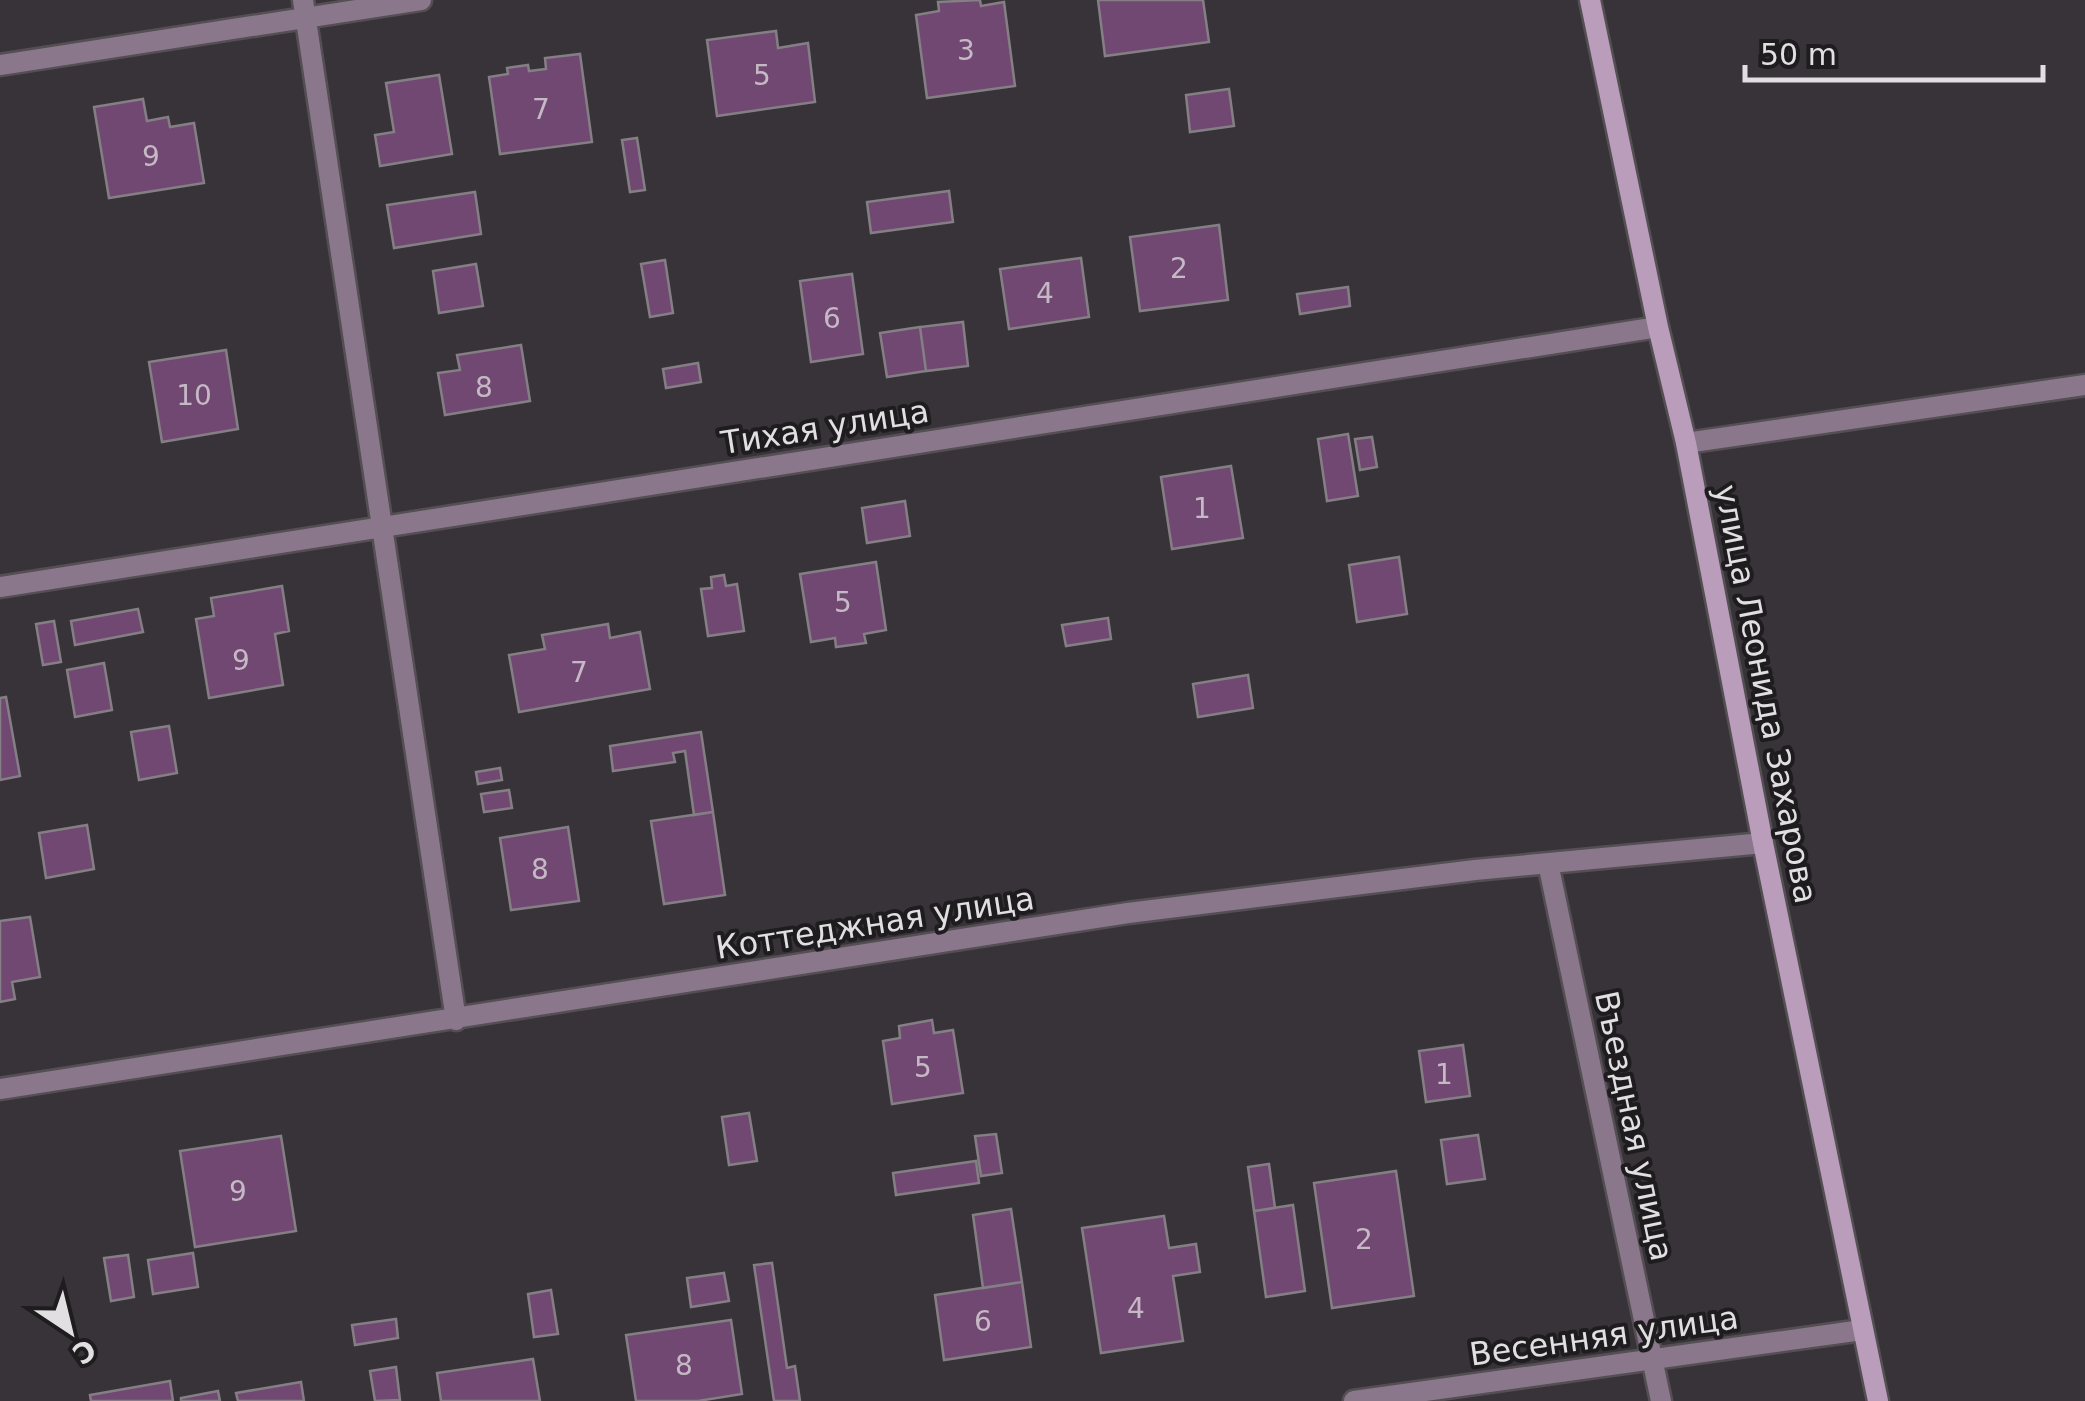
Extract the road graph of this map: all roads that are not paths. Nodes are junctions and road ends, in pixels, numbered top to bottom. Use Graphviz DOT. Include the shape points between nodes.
graph roads {
  1 [pos="421,0"];
  2 [pos="1590,0"];
  3 [pos="304,9"];
  4 [pos="0,65"];
  5 [pos="1658,327"];
  6 [pos="2085,385"];
  7 [pos="1686,443"];
  8 [pos="382,527"];
  9 [pos="0,587"];
  10 [pos="1764,842"];
  11 [pos="1548,863"];
  12 [pos="456,1020"];
  13 [pos="0,1089"];
  14 [pos="1862,1330"];
  15 [pos="1652,1359"];
  16 [pos="1354,1401"];
  17 [pos="1660,1401"];
  18 [pos="1878,1401"];
  1 -- 3 [label="street"];
  2 -- 5 [label="main road, улица Леонида Захарова"];
  3 -- 4 [label="street"];
  3 -- 8 [label="street"];
  5 -- 7 [label="main road, улица Леонида Захарова"];
  5 -- 8 [label="street, Тихая улица"];
  6 -- 7 [label="street"];
  7 -- 10 [label="main road, улица Леонида Захарова"];
  8 -- 9 [label="street, Тихая улица"];
  8 -- 12 [label="street"];
  10 -- 11 [label="street, Коттеджная улица"];
  10 -- 14 [label="main road, улица Леонида Захарова"];
  11 -- 12 [label="street, Коттеджная улица" via="1128,913"];
  11 -- 15 [label="street, Въездная улица"];
  12 -- 13 [label="street, Коттеджная улица"];
  14 -- 15 [label="street, Весенняя улица"];
  14 -- 18 [label="main road, улица Леонида Захарова"];
  15 -- 16 [label="street, Весенняя улица"];
  15 -- 17 [label="street, Въездная улица"];
}
